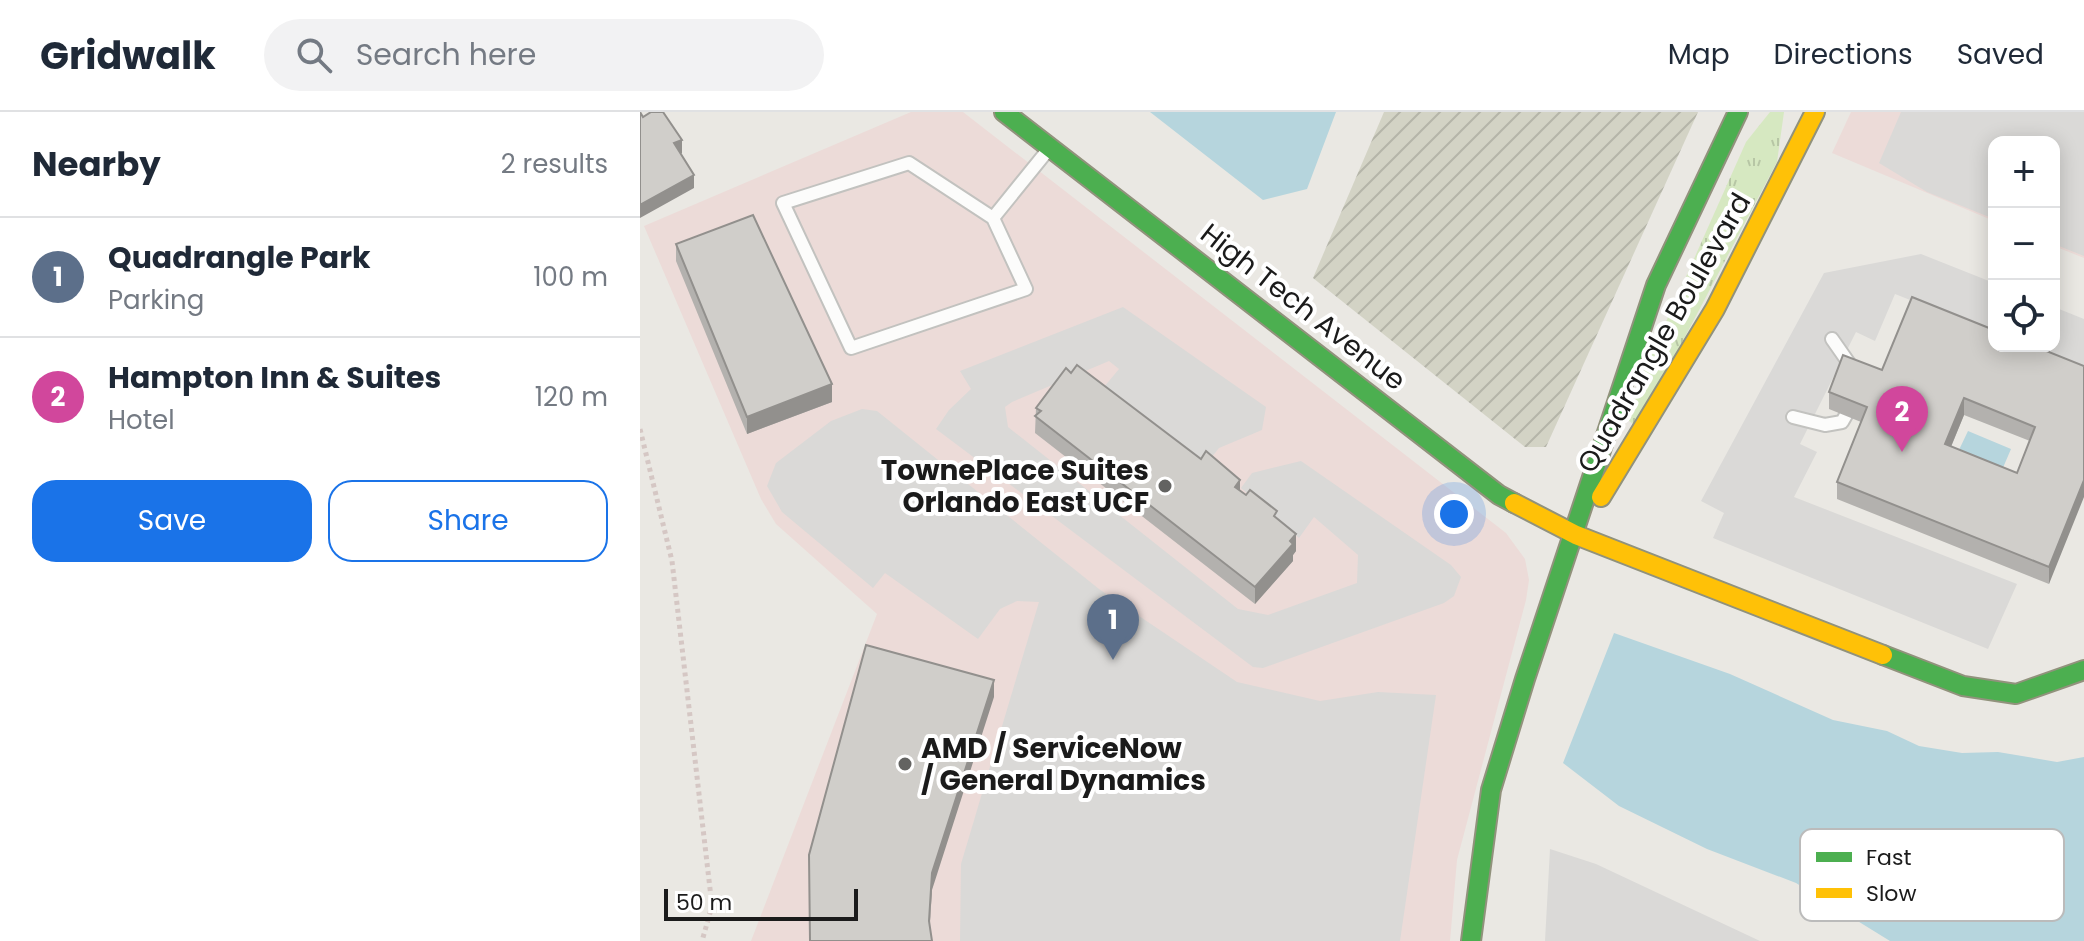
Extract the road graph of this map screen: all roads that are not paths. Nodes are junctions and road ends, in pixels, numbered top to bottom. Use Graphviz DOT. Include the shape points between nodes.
graph roads {
  1 [pos="1004,112"];
  2 [pos="1738,112"];
  3 [pos="1815,112"];
  4 [pos="1050,147"];
  5 [pos="993,218"];
  6 [pos="1832,339"];
  7 [pos="1859,378"];
  8 [pos="1846,415"];
  9 [pos="1793,417"];
  10 [pos="1576,535"];
  11 [pos="2084,670"];
  12 [pos="1471,941"];
  1 -- 4 [label="street, High Tech Avenue"];
  2 -- 10 [label="street, Quadrangle Boulevard" via="1656,285"];
  3 -- 10 [label="street, Quadrangle Boulevard" via="1722,301"];
  4 -- 5 [label="lane"];
  4 -- 10 [label="street, High Tech Avenue" via="1499,495"];
  5 -- 5 [label="lane" via="1026,289 851,348 783,203 909,163"];
  6 -- 7 [label="lane"];
  8 -- 9 [label="lane" via="1842,422 1825,425"];
  10 -- 11 [label="street, High Tech Avenue" via="1963,686 2016,694"];
  10 -- 12 [label="street, Quadrangle Boulevard" via="1491,790"];
}
